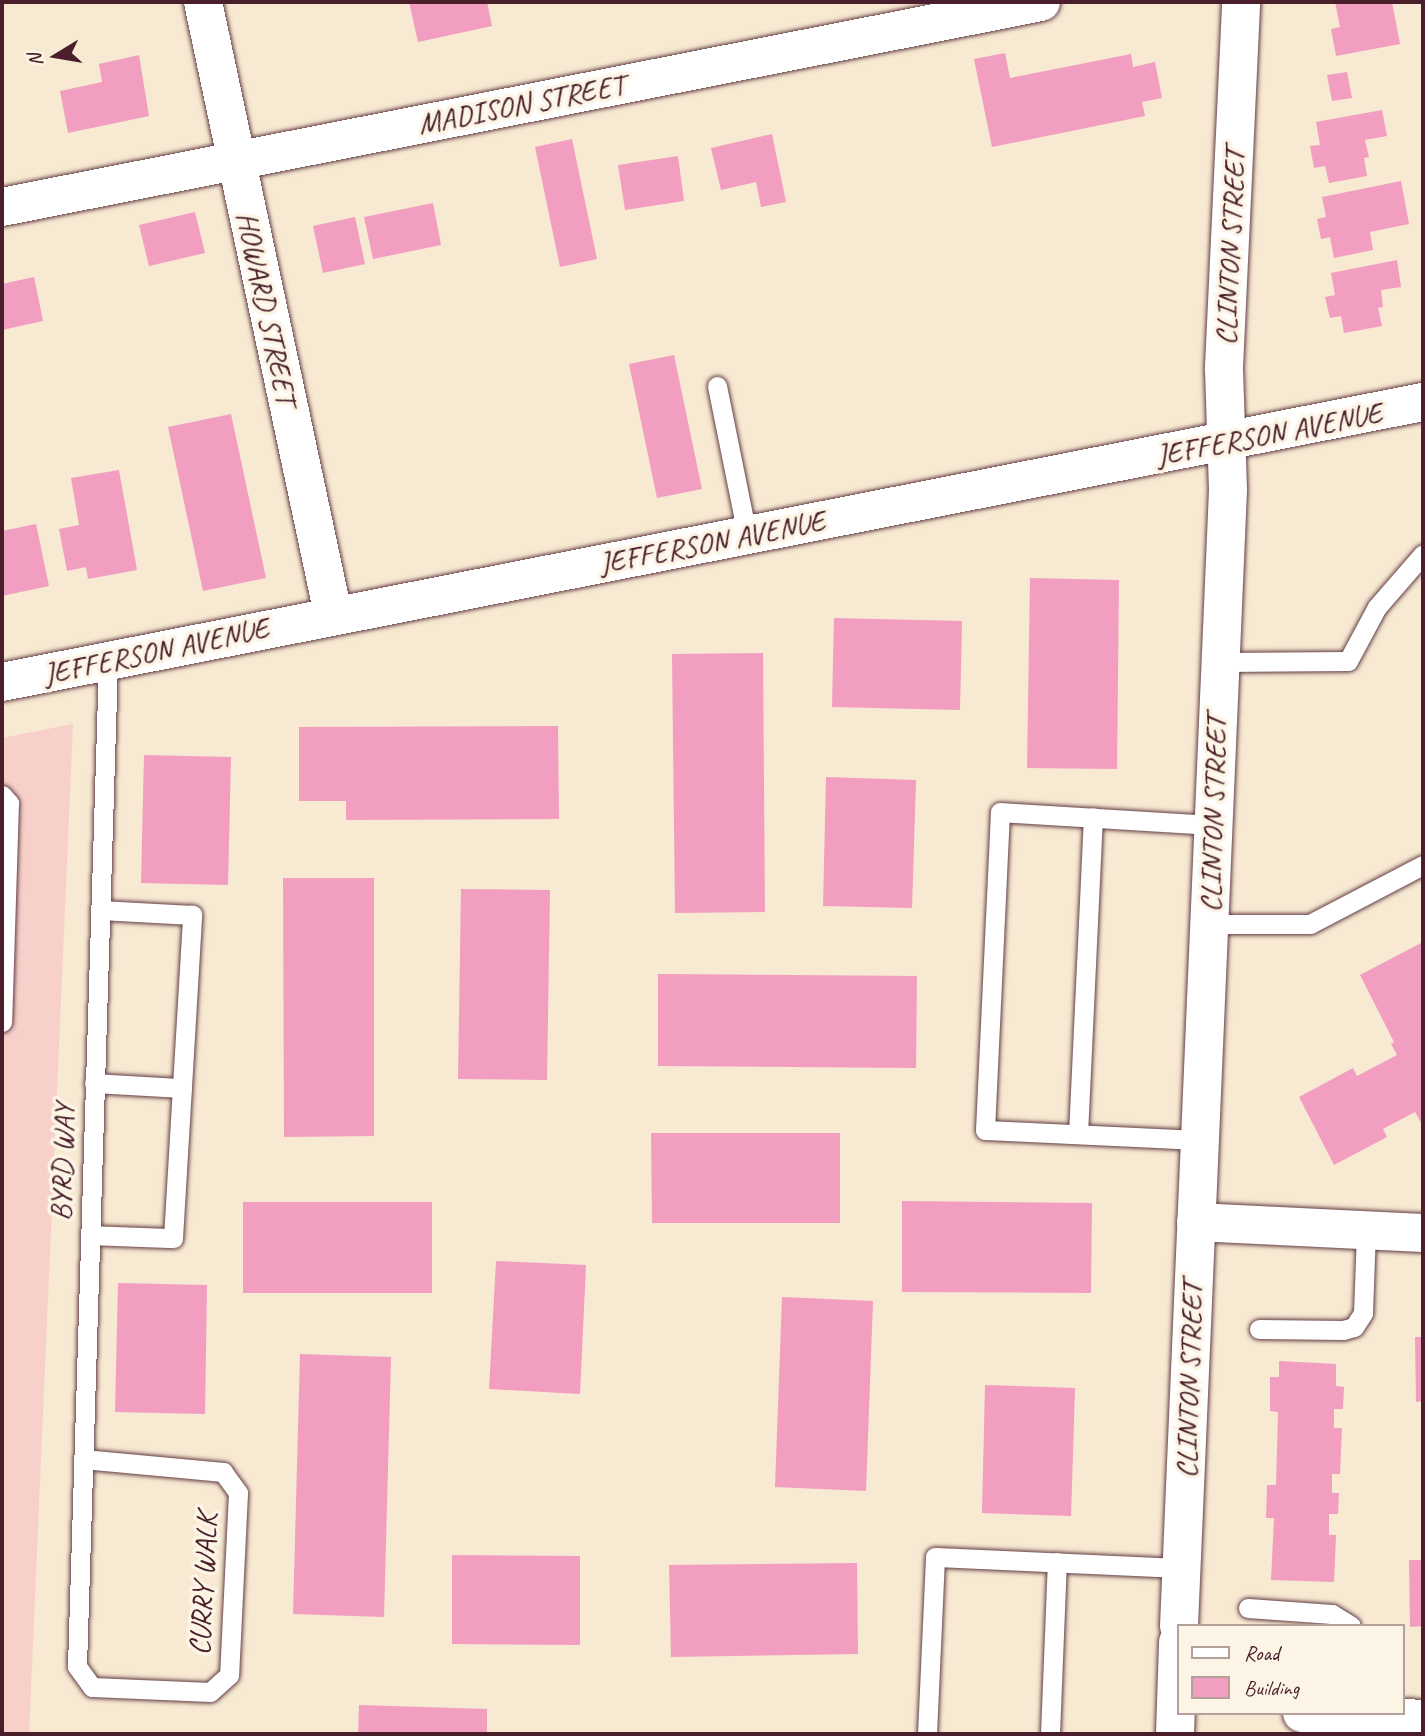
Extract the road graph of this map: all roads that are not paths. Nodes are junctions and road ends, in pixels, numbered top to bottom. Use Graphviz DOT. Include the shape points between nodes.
graph roads {
  1 [pos="203,2"];
  2 [pos="1041,2"];
  3 [pos="1241,2"];
  4 [pos="235,161"];
  5 [pos="2,207"];
  6 [pos="717,386"];
  7 [pos="1423,402"];
  8 [pos="1226,442"];
  9 [pos="747,536"];
  10 [pos="1423,554"];
  11 [pos="333,614"];
  12 [pos="108,660"];
  13 [pos="1220,662"];
  14 [pos="2,682"];
  15 [pos="2,795"];
  16 [pos="1093,817"];
  17 [pos="1211,825"];
  18 [pos="1423,865"];
  19 [pos="100,910"];
  20 [pos="1208,924"];
  21 [pos="2,1022"];
  22 [pos="94,1083"];
  23 [pos="182,1088"];
  24 [pos="1077,1135"];
  25 [pos="1200,1140"];
  26 [pos="1196,1222"];
  27 [pos="1366,1230"];
  28 [pos="1423,1233"];
  29 [pos="90,1235"];
  30 [pos="1259,1329"];
  31 [pos="83,1459"];
  32 [pos="1057,1562"];
  33 [pos="1181,1568"];
  34 [pos="1248,1608"];
  35 [pos="1179,1624"];
  36 [pos="1348,1624"];
  37 [pos="77,1666"];
  38 [pos="1372,1715"];
  39 [pos="1423,1719"];
  40 [pos="927,1734"];
  41 [pos="1050,1734"];
  1 -- 4 [label="street, HOWARD STREET"];
  2 -- 4 [label="street, MADISON STREET"];
  3 -- 8 [label="street, CLINTON STREET" via="1224,367"];
  4 -- 5 [label="street, MADISON STREET"];
  4 -- 11 [label="street, HOWARD STREET"];
  6 -- 9 [label="lane"];
  7 -- 8 [label="street, JEFFERSON AVENUE"];
  8 -- 9 [label="street, JEFFERSON AVENUE"];
  8 -- 13 [label="street, CLINTON STREET"];
  9 -- 11 [label="street, JEFFERSON AVENUE"];
  10 -- 13 [label="lane" via="1377,607 1348,662"];
  11 -- 12 [label="street, JEFFERSON AVENUE"];
  12 -- 14 [label="street, JEFFERSON AVENUE"];
  12 -- 19 [label="lane, BYRD WAY"];
  13 -- 17 [label="street, CLINTON STREET"];
  15 -- 21 [label="lane" via="9,803"];
  16 -- 17 [label="lane"];
  16 -- 24 [label="lane"];
  16 -- 24 [label="lane" via="1000,812 985,1130"];
  17 -- 20 [label="street, CLINTON STREET"];
  18 -- 20 [label="lane" via="1310,924"];
  19 -- 22 [label="lane, BYRD WAY"];
  19 -- 23 [label="lane" via="192,915"];
  20 -- 25 [label="street, CLINTON STREET"];
  22 -- 23 [label="lane"];
  22 -- 29 [label="lane, BYRD WAY"];
  23 -- 29 [label="lane" via="173,1238"];
  24 -- 25 [label="lane"];
  25 -- 26 [label="street, CLINTON STREET"];
  26 -- 27 [label="street"];
  26 -- 33 [label="street, CLINTON STREET"];
  27 -- 28 [label="street"];
  27 -- 30 [label="lane" via="1363,1313 1354,1327"];
  29 -- 31 [label="lane, BYRD WAY"];
  31 -- 37 [label="lane, BYRD WAY"];
  31 -- 37 [label="lane, CURRY WALK" via="223,1472 238,1493 229,1675 210,1692 92,1687"];
  32 -- 33 [label="lane"];
  32 -- 40 [label="lane" via="935,1556"];
  32 -- 41 [label="lane"];
  33 -- 35 [label="street, CLINTON STREET"];
  34 -- 36 [label="lane" via="1332,1614"];
  38 -- 39 [label="street"];
}
